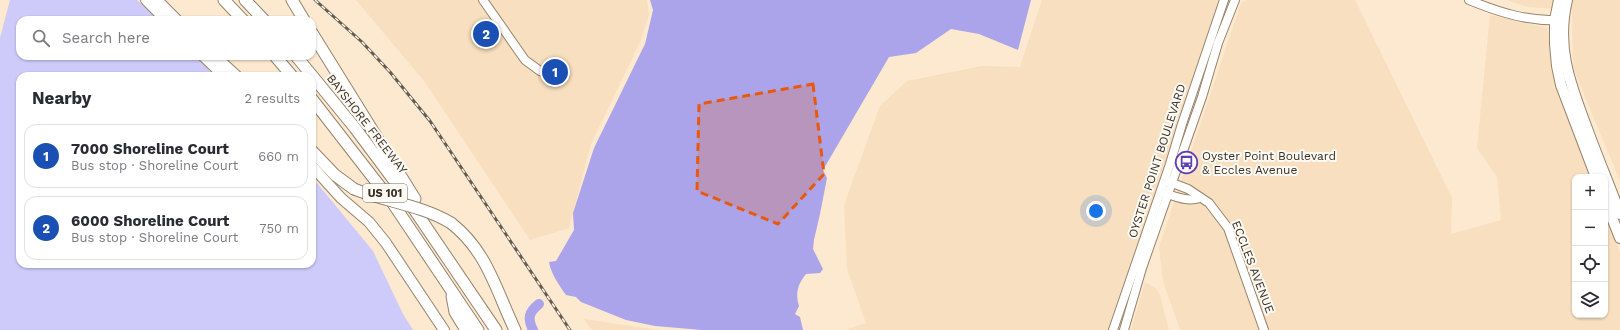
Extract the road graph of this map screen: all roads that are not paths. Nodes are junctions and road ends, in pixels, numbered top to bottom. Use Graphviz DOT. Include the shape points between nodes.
graph roads {
  1 [pos="146,0"];
  2 [pos="157,0"];
  3 [pos="224,0"];
  4 [pos="245,0"];
  5 [pos="292,0"];
  6 [pos="482,0"];
  7 [pos="1224,0"];
  8 [pos="1234,0"];
  9 [pos="1469,0"];
  10 [pos="1559,0"];
  11 [pos="1567,0"];
  12 [pos="162,16"];
  13 [pos="173,16"];
  14 [pos="239,16"];
  15 [pos="260,16"];
  16 [pos="302,16"];
  17 [pos="1559,20"];
  18 [pos="316,41"];
  19 [pos="209,60"];
  20 [pos="217,60"];
  21 [pos="278,60"];
  22 [pos="299,60"];
  23 [pos="224,71"];
  24 [pos="289,72"];
  25 [pos="309,72"];
  26 [pos="549,74"];
  27 [pos="316,80"];
  28 [pos="316,104"];
  29 [pos="316,155"];
  30 [pos="316,161"];
  31 [pos="316,170"];
  32 [pos="1595,174"];
  33 [pos="1168,182"];
  34 [pos="1165,193"];
  35 [pos="1200,198"];
  36 [pos="1608,208"];
  37 [pos="1620,214"];
  38 [pos="361,215"];
  39 [pos="428,227"];
  40 [pos="1620,238"];
  41 [pos="452,291"];
  42 [pos="444,330"];
  43 [pos="466,330"];
  44 [pos="478,330"];
  45 [pos="496,330"];
  46 [pos="515,330"];
  47 [pos="1113,330"];
  48 [pos="1124,330"];
  49 [pos="1264,330"];
  1 -- 12 [label="main road"];
  2 -- 13 [label="main road"];
  3 -- 14 [label="highway"];
  4 -- 15 [label="highway"];
  5 -- 16 [label="highway"];
  6 -- 26 [label="street" via="525,60"];
  7 -- 33 [label="street, OYSTER POINT BOULEVARD" via="1182,124"];
  8 -- 33 [label="street, OYSTER POINT BOULEVARD" via="1209,75"];
  9 -- 17 [label="street" via="1519,17"];
  10 -- 17 [label="main road"];
  11 -- 17 [label="main road"];
  17 -- 32 [label="main road" via="1557,66"];
  17 -- 37 [label="main road" via="1565,64 1576,101"];
  18 -- 39 [label="highway" via="409,187"];
  19 -- 23 [label="main road"];
  20 -- 23 [label="main road"];
  21 -- 24 [label="highway"];
  22 -- 25 [label="highway, BAYSHORE FREEWAY / US 101"];
  27 -- 39 [label="highway, BAYSHORE FREEWAY / US 101" via="355,128"];
  28 -- 41 [label="highway, US 101" via="392,202"];
  29 -- 46 [label="highway, bridge" via="335,175 354,189 427,211 451,222 480,254"];
  30 -- 38 [label="main road"];
  31 -- 38 [label="main road" via="341,198"];
  33 -- 34 [label="street, OYSTER POINT BOULEVARD"];
  33 -- 35 [label="street, ECCLES AVENUE" via="1196,193"];
  34 -- 35 [label="street" via="1184,199"];
  34 -- 47 [label="street, OYSTER POINT BOULEVARD"];
  34 -- 48 [label="street, OYSTER POINT BOULEVARD"];
  35 -- 49 [label="street, ECCLES AVENUE" via="1210,203 1228,228"];
  36 -- 40 [label="main road"];
  38 -- 42 [label="main road" via="398,259"];
  39 -- 45 [label="highway, BAYSHORE FREEWAY / US 101"];
  41 -- 43 [label="highway" via="456,312"];
  41 -- 44 [label="highway, US 101"];
}
